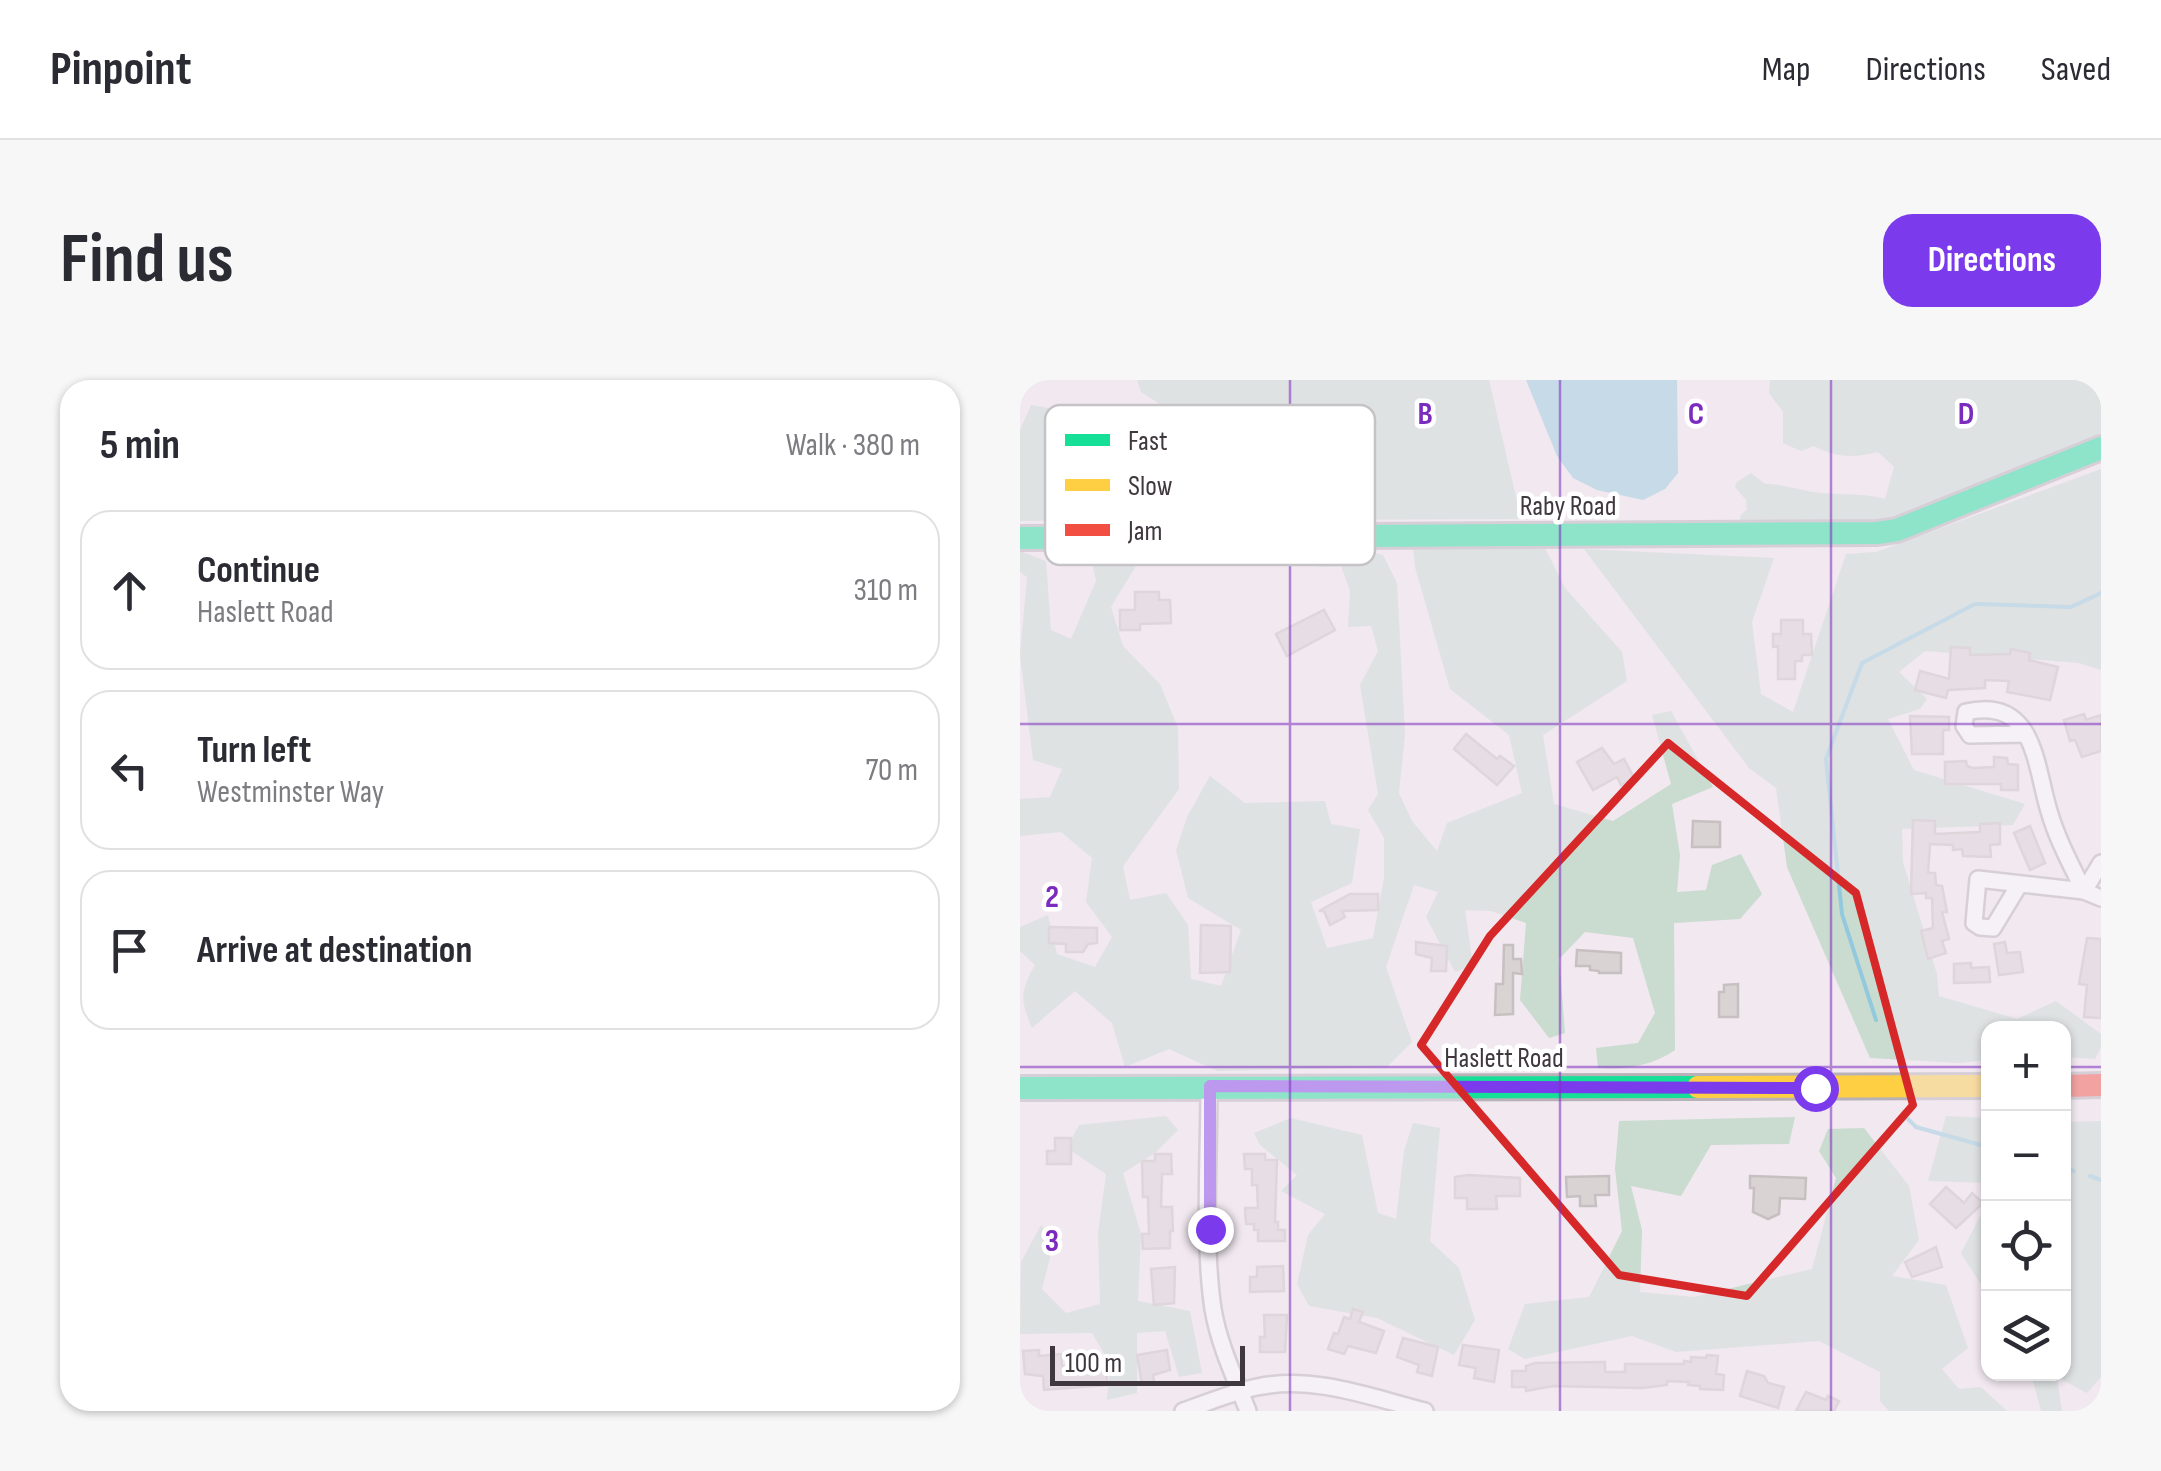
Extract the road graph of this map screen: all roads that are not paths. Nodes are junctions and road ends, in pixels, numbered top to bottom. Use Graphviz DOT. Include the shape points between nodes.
graph roads {
  1 [pos="2101,448"];
  2 [pos="1375,536"];
  3 [pos="1020,538"];
  4 [pos="1045,538"];
  5 [pos="2026,734"];
  6 [pos="2101,863"];
  7 [pos="2019,885"];
  8 [pos="2084,891"];
  9 [pos="2101,898"];
  10 [pos="2101,1085"];
  11 [pos="1210,1086"];
  12 [pos="1981,1086"];
  13 [pos="2071,1086"];
  14 [pos="1020,1088"];
  15 [pos="1240,1392"];
  16 [pos="1183,1411"];
  17 [pos="1248,1411"];
  18 [pos="1424,1411"];
  1 -- 2 [label="street, Raby Road" via="1877,533"];
  3 -- 4 [label="street, Raby Road"];
  5 -- 8 [label="street" via="2059,842"];
  6 -- 8 [label="street"];
  7 -- 8 [label="street"];
  8 -- 9 [label="street"];
  10 -- 13 [label="street"];
  11 -- 12 [label="street, Haslett Road"];
  11 -- 14 [label="street, Haslett Road"];
  11 -- 15 [label="street" via="1212,1297"];
  15 -- 16 [label="street"];
  15 -- 17 [label="street"];
  15 -- 18 [label="street" via="1293,1383 1327,1386"];
}
